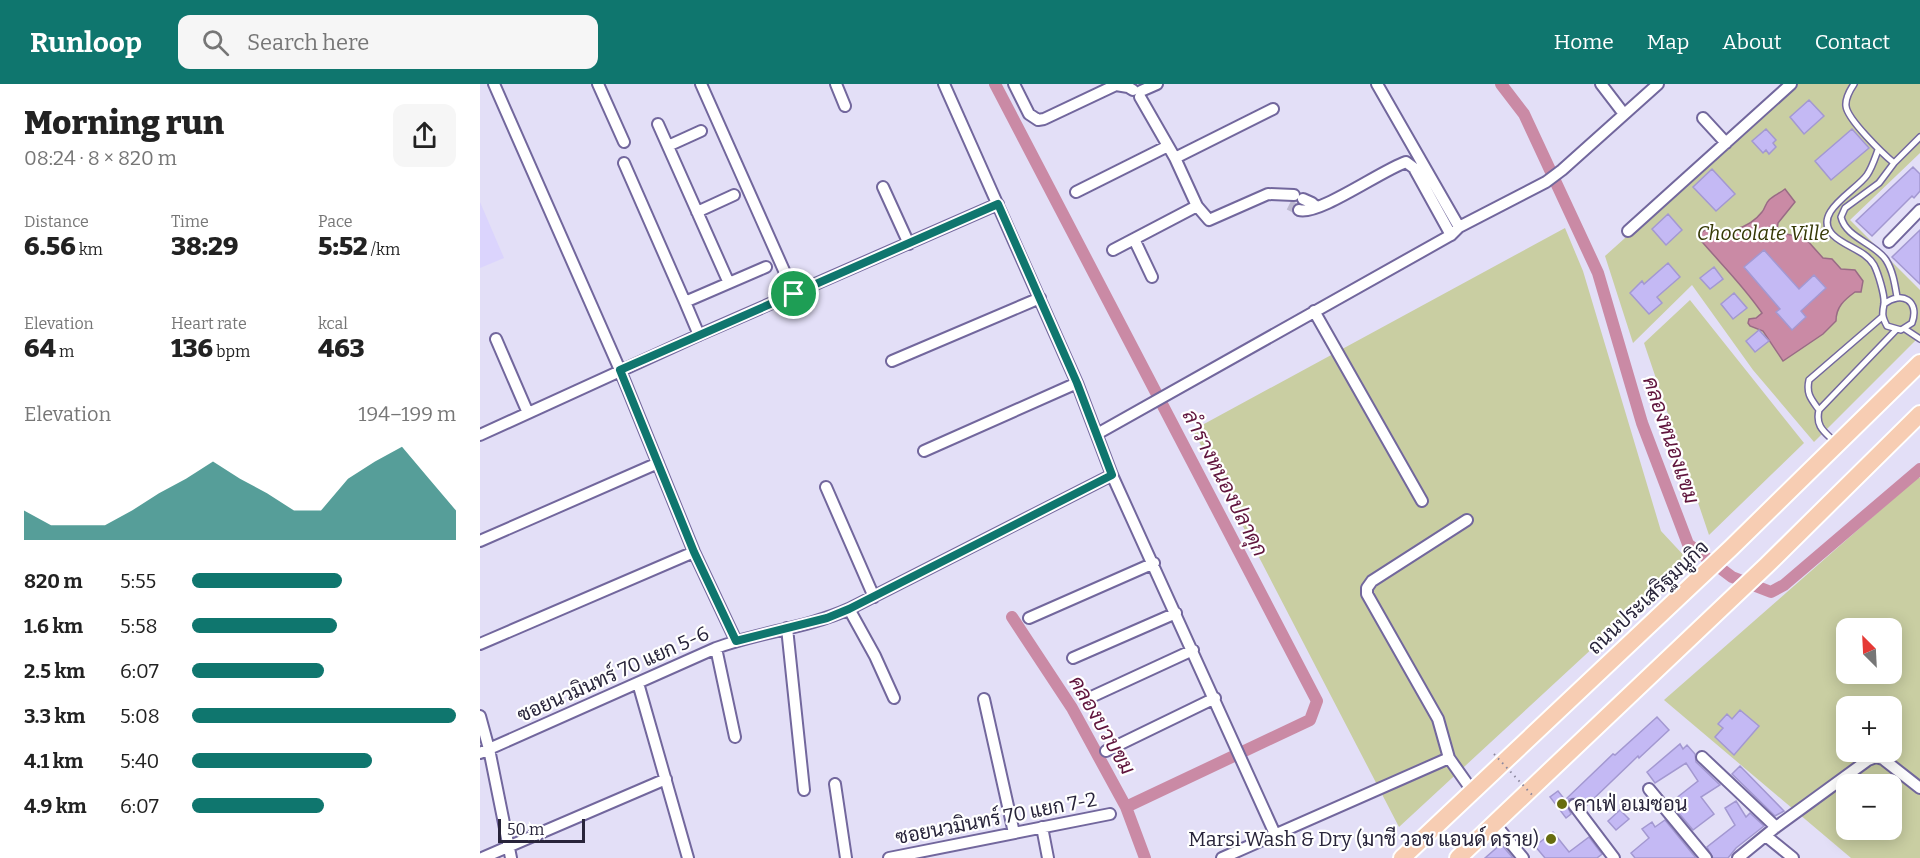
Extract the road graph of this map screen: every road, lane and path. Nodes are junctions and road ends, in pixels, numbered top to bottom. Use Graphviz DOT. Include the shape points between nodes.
graph roads {
  1 [pos="494,84"];
  2 [pos="598,84"];
  3 [pos="701,84"];
  4 [pos="836,84"];
  5 [pos="944,84"];
  6 [pos="1014,84"];
  7 [pos="1157,84"];
  8 [pos="1377,84"];
  9 [pos="1601,84"];
  10 [pos="1658,84"];
  11 [pos="1791,84"];
  12 [pos="1854,84"];
  13 [pos="1138,93"];
  14 [pos="845,106"];
  15 [pos="1273,109"];
  16 [pos="1624,114"];
  17 [pos="1703,118"];
  18 [pos="658,124"];
  19 [pos="701,132"];
  20 [pos="1920,138"];
  21 [pos="624,142"];
  22 [pos="1726,143"];
  23 [pos="668,146"];
  24 [pos="1168,146"];
  25 [pos="1878,150"];
  26 [pos="1175,158"];
  27 [pos="624,163"];
  28 [pos="1894,163"];
  29 [pos="1868,174"];
  30 [pos="1879,183"];
  31 [pos="883,188"];
  32 [pos="1076,192"];
  33 [pos="734,195"];
  34 [pos="998,204"];
  35 [pos="1197,206"];
  36 [pos="1920,210"];
  37 [pos="697,212"];
  38 [pos="1459,227"];
  39 [pos="1628,231"];
  40 [pos="1450,235"];
  41 [pos="1134,239"];
  42 [pos="1889,242"];
  43 [pos="909,244"];
  44 [pos="1113,250"];
  45 [pos="766,267"];
  46 [pos="1152,277"];
  47 [pos="728,281"];
  48 [pos="794,294"];
  49 [pos="1897,297"];
  50 [pos="1040,298"];
  51 [pos="685,302"];
  52 [pos="1884,304"];
  53 [pos="1314,311"];
  54 [pos="1882,317"];
  55 [pos="1905,329"];
  56 [pos="1896,330"];
  57 [pos="699,335"];
  58 [pos="496,339"];
  59 [pos="1920,339"];
  60 [pos="892,361"];
  61 [pos="1920,363"];
  62 [pos="620,370"];
  63 [pos="1077,383"];
  64 [pos="1819,410"];
  65 [pos="528,413"];
  66 [pos="1920,414"];
  67 [pos="1097,434"];
  68 [pos="480,435"];
  69 [pos="1837,444"];
  70 [pos="924,452"];
  71 [pos="658,463"];
  72 [pos="1112,475"];
  73 [pos="826,487"];
  74 [pos="1422,501"];
  75 [pos="1467,520"];
  76 [pos="480,542"];
  77 [pos="694,552"];
  78 [pos="1154,563"];
  79 [pos="874,597"];
  80 [pos="849,609"];
  81 [pos="1176,613"];
  82 [pos="1029,618"];
  83 [pos="787,628"];
  84 [pos="736,641"];
  85 [pos="480,644"];
  86 [pos="716,648"];
  87 [pos="1193,650"];
  88 [pos="1072,658"];
  89 [pos="638,683"];
  90 [pos="894,698"];
  91 [pos="1089,698"];
  92 [pos="1215,698"];
  93 [pos="984,699"];
  94 [pos="480,716"];
  95 [pos="735,737"];
  96 [pos="485,751"];
  97 [pos="1106,751"];
  98 [pos="1494,754"];
  99 [pos="1702,757"];
  100 [pos="1449,758"];
  101 [pos="666,779"];
  102 [pos="835,784"];
  103 [pos="1920,788"];
  104 [pos="1649,789"];
  105 [pos="804,790"];
  106 [pos="1473,792"];
  107 [pos="1534,797"];
  108 [pos="1574,805"];
  109 [pos="1110,814"];
  110 [pos="1495,825"];
  111 [pos="1042,827"];
  112 [pos="1776,827"];
  113 [pos="1014,833"];
  114 [pos="1275,834"];
  115 [pos="1766,836"];
  116 [pos="509,846"];
  117 [pos="482,858"];
  118 [pos="511,858"];
  119 [pos="688,858"];
  120 [pos="846,858"];
  121 [pos="893,858"];
  122 [pos="1048,858"];
  123 [pos="1222,858"];
  124 [pos="1402,858"];
  125 [pos="1458,858"];
  126 [pos="1523,858"];
  127 [pos="1614,858"];
  128 [pos="1706,858"];
  129 [pos="1738,858"];
  130 [pos="1793,858"];
  1 -- 62 [label="street"];
  2 -- 21 [label="street"];
  3 -- 48 [label="street"];
  4 -- 14 [label="street"];
  5 -- 34 [label="street"];
  6 -- 13 [label="street" via="1029,114 1038,120 1116,85"];
  7 -- 13 [label="street"];
  8 -- 38 [label="street"];
  9 -- 16 [label="street"];
  10 -- 16 [label="street"];
  11 -- 22 [label="street"];
  12 -- 25 [label="lane" via="1846,108"];
  13 -- 24 [label="street"];
  15 -- 26 [label="street"];
  16 -- 38 [label="street" via="1546,182"];
  17 -- 22 [label="street"];
  18 -- 23 [label="street"];
  19 -- 23 [label="street"];
  20 -- 28 [label="lane"];
  22 -- 39 [label="street"];
  23 -- 37 [label="street"];
  24 -- 26 [label="street"];
  24 -- 32 [label="street"];
  25 -- 28 [label="lane"];
  25 -- 29 [label="lane"];
  26 -- 35 [label="street"];
  27 -- 51 [label="street"];
  28 -- 30 [label="lane"];
  29 -- 30 [label="lane"];
  29 -- 52 [label="lane" via="1829,212 1827,221 1831,233 1872,262"];
  30 -- 49 [label="lane" via="1845,208 1841,218 1848,230 1886,260"];
  31 -- 43 [label="street"];
  33 -- 37 [label="street"];
  34 -- 43 [label="street"];
  34 -- 50 [label="street"];
  35 -- 40 [label="street" via="1209,220 1268,194 1316,207 1406,162 1414,168"];
  35 -- 41 [label="street"];
  36 -- 42 [label="street"];
  37 -- 47 [label="street"];
  38 -- 40 [label="street"];
  40 -- 53 [label="street"];
  41 -- 44 [label="street"];
  41 -- 46 [label="street"];
  43 -- 48 [label="street"];
  45 -- 47 [label="street"];
  47 -- 51 [label="street"];
  48 -- 57 [label="street"];
  49 -- 52 [label="lane"];
  49 -- 55 [label="lane" via="1913,305 1916,315"];
  50 -- 60 [label="street"];
  50 -- 63 [label="street"];
  51 -- 57 [label="street"];
  52 -- 54 [label="lane"];
  53 -- 67 [label="street"];
  53 -- 74 [label="street"];
  54 -- 56 [label="lane" via="1887,326"];
  54 -- 64 [label="lane" via="1809,380 1809,396"];
  55 -- 56 [label="lane"];
  55 -- 59 [label="lane"];
  56 -- 64 [label="lane"];
  57 -- 62 [label="street"];
  58 -- 65 [label="street"];
  61 -- 69 [label="main road, ถนนประเสริฐมนูกิจ"];
  62 -- 65 [label="street"];
  62 -- 71 [label="street"];
  63 -- 67 [label="street"];
  63 -- 70 [label="street"];
  64 -- 69 [label="lane" via="1817,419 1821,427"];
  65 -- 68 [label="street"];
  66 -- 110 [label="main road"];
  67 -- 72 [label="street"];
  69 -- 106 [label="main road, ถนนประเสริฐมนูกิจ"];
  71 -- 76 [label="street"];
  71 -- 77 [label="street"];
  72 -- 78 [label="street"];
  72 -- 79 [label="street, ซอยนวมินทร์ 70 แยก 5-6"];
  73 -- 79 [label="street"];
  75 -- 100 [label="street" via="1372,580 1367,588 1438,719"];
  77 -- 84 [label="street"];
  77 -- 85 [label="street"];
  78 -- 81 [label="street"];
  78 -- 82 [label="street"];
  79 -- 80 [label="street, ซอยนวมินทร์ 70 แยก 5-6"];
  80 -- 83 [label="street, ซอยนวมินทร์ 70 แยก 5-6"];
  80 -- 90 [label="street"];
  81 -- 87 [label="street"];
  81 -- 88 [label="street"];
  83 -- 84 [label="street, ซอยนวมินทร์ 70 แยก 5-6"];
  83 -- 105 [label="street"];
  84 -- 86 [label="street, ซอยนวมินทร์ 70 แยก 5-6"];
  86 -- 89 [label="street, ซอยนวมินทร์ 70 แยก 5-6"];
  86 -- 95 [label="street"];
  87 -- 91 [label="street"];
  87 -- 92 [label="street"];
  89 -- 96 [label="street, ซอยนวมินทร์ 70 แยก 5-6"];
  89 -- 101 [label="street"];
  92 -- 97 [label="street"];
  92 -- 114 [label="street"];
  93 -- 113 [label="street"];
  94 -- 96 [label="street"];
  96 -- 116 [label="street"];
  98 -- 107 [label="path, bridge"];
  99 -- 112 [label="street"];
  100 -- 106 [label="street"];
  100 -- 114 [label="street"];
  101 -- 116 [label="street"];
  101 -- 119 [label="street"];
  102 -- 120 [label="street"];
  103 -- 112 [label="street" via="1876,757"];
  104 -- 128 [label="street"];
  106 -- 124 [label="main road, ถนนประเสริฐมนูกิจ"];
  108 -- 127 [label="street"];
  109 -- 111 [label="street, ซอยนวมินทร์ 70 แยก 7-2"];
  110 -- 125 [label="main road"];
  110 -- 126 [label="street"];
  111 -- 113 [label="street, ซอยนวมินทร์ 70 แยก 7-2"];
  111 -- 122 [label="street"];
  112 -- 115 [label="street"];
  113 -- 121 [label="street, ซอยนวมินทร์ 70 แยก 7-2"];
  114 -- 123 [label="street"];
  115 -- 129 [label="street"];
  115 -- 130 [label="street"];
  116 -- 117 [label="street"];
  116 -- 118 [label="street"];
}
